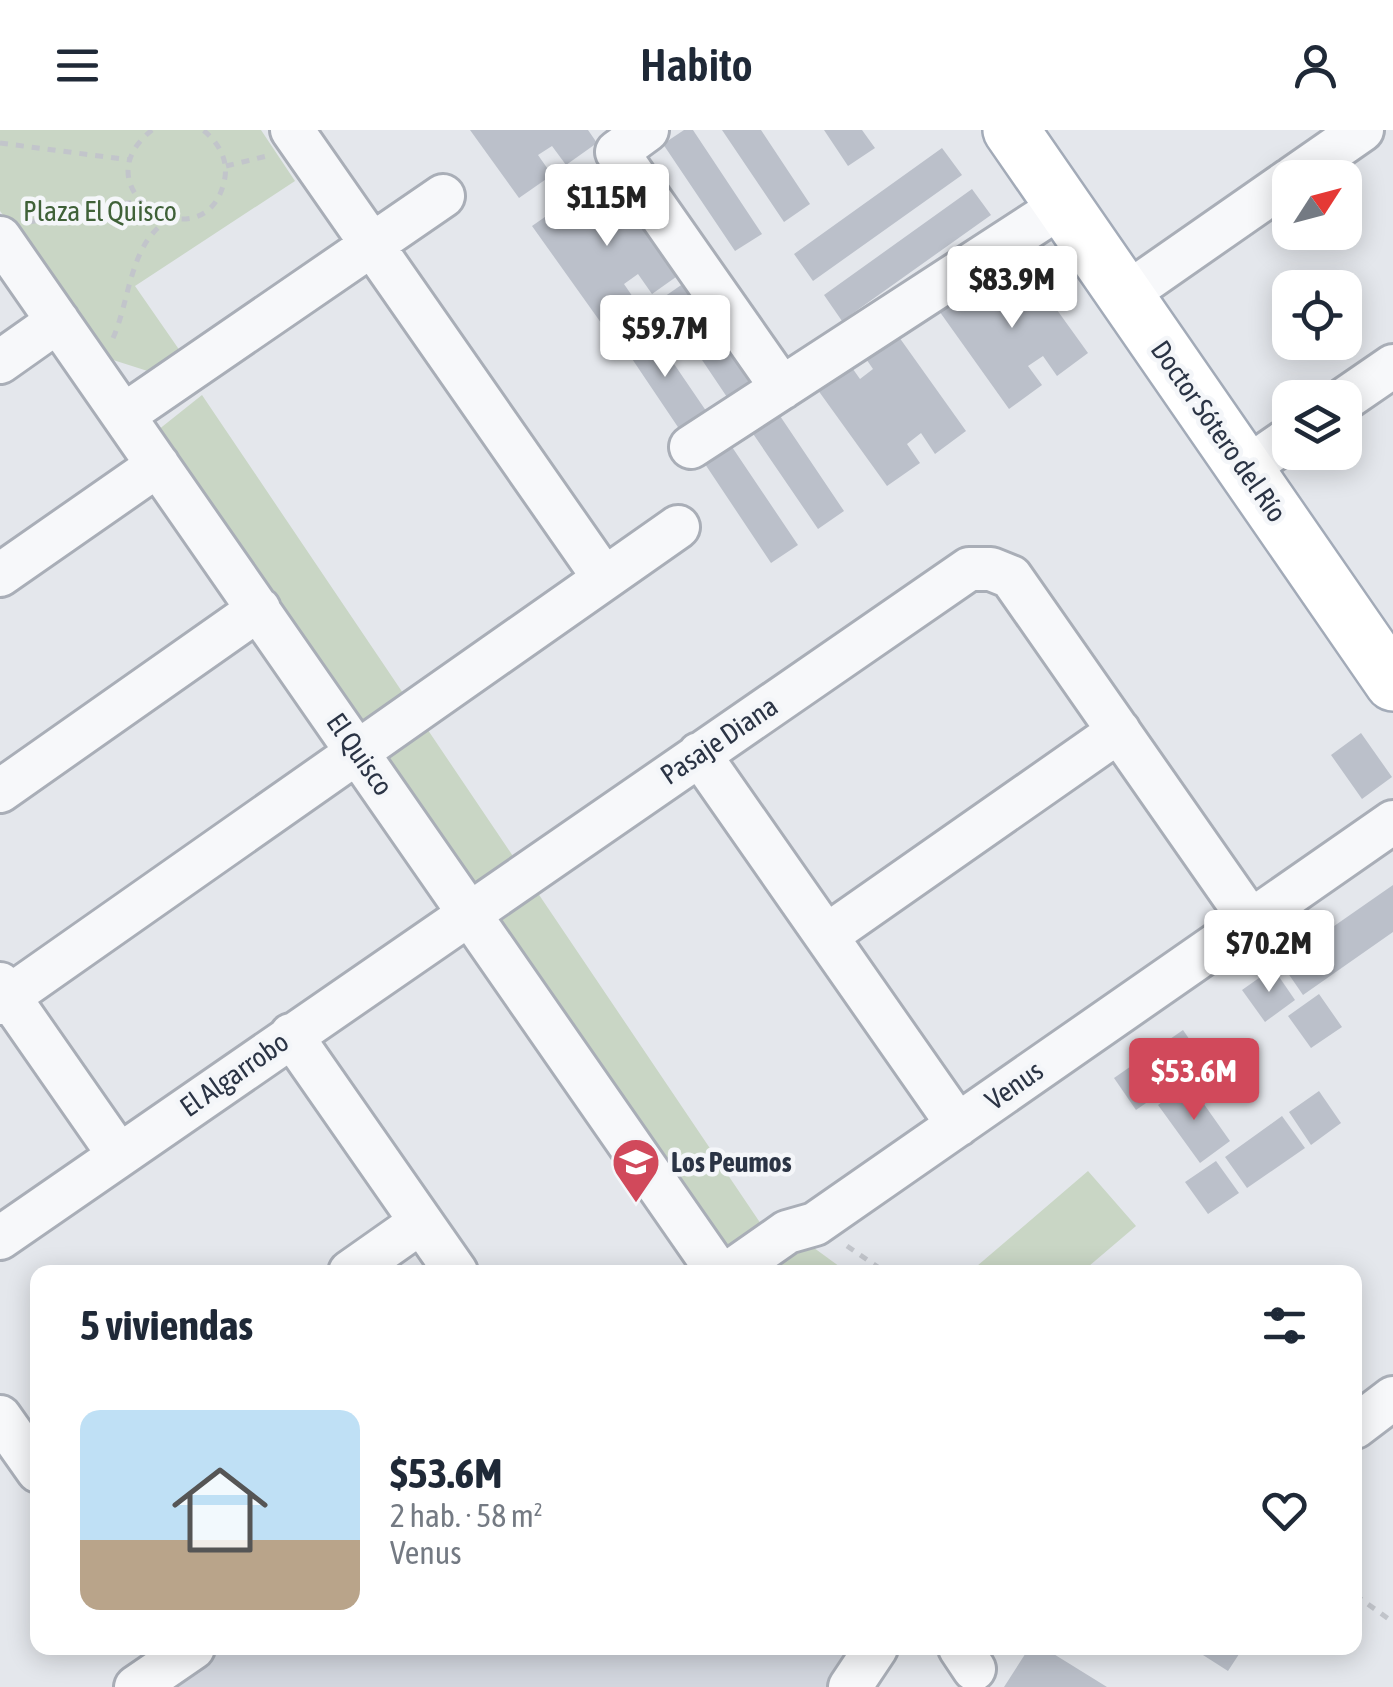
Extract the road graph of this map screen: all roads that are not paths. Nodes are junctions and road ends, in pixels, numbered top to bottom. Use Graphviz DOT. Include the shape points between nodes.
graph roads {
  1 [pos="292,130"];
  2 [pos="647,130"];
  3 [pos="1362,130"];
  4 [pos="1017,132"];
  5 [pos="1319,160"];
  6 [pos="1272,193"];
  7 [pos="443,196"];
  8 [pos="1063,205"];
  9 [pos="7,231"];
  10 [pos="372,245"];
  11 [pos="1125,295"];
  12 [pos="58,321"];
  13 [pos="0,362"];
  14 [pos="1393,366"];
  15 [pos="1362,387"];
  16 [pos="782,388"];
  17 [pos="124,416"];
  18 [pos="690,447"];
  19 [pos="1272,450"];
  20 [pos="158,465"];
  21 [pos="1245,469"];
  22 [pos="678,527"];
  23 [pos="0,575"];
  24 [pos="604,578"];
  25 [pos="259,610"];
  26 [pos="1386,657"];
  27 [pos="1120,731"];
  28 [pos="358,752"];
  29 [pos="699,754"];
  30 [pos="0,790"];
  31 [pos="1393,822"];
  32 [pos="469,911"];
  33 [pos="1250,921"];
  34 [pos="826,936"];
  35 [pos="3,995"];
  36 [pos="291,1035"];
  37 [pos="958,1125"];
  38 [pos="119,1155"];
  39 [pos="422,1222"];
  40 [pos="0,1238"];
  41 [pos="360,1265"];
  42 [pos="451,1265"];
  43 [pos="713,1265"];
  44 [pos="740,1265"];
  45 [pos="1393,1398"];
  46 [pos="0,1417"];
  47 [pos="1362,1421"];
  48 [pos="30,1459"];
  49 [pos="172,1655"];
  50 [pos="871,1655"];
  51 [pos="136,1687"];
  52 [pos="850,1687"];
  1 -- 10 [label="street"];
  2 -- 16 [label="street" via="616,152"];
  3 -- 5 [label="street"];
  4 -- 8 [label="main road, Doctor Sótero del Río"];
  6 -- 11 [label="street"];
  7 -- 10 [label="street"];
  8 -- 11 [label="main road, Doctor Sótero del Río"];
  8 -- 16 [label="street"];
  9 -- 12 [label="street, El Quisco"];
  10 -- 17 [label="street"];
  10 -- 24 [label="street"];
  11 -- 21 [label="main road, Doctor Sótero del Río"];
  12 -- 13 [label="street"];
  12 -- 17 [label="street, El Quisco"];
  14 -- 15 [label="street"];
  16 -- 18 [label="street"];
  17 -- 20 [label="street, El Quisco"];
  19 -- 21 [label="street"];
  20 -- 23 [label="street"];
  20 -- 25 [label="street, El Quisco"];
  21 -- 26 [label="main road, Doctor Sótero del Río"];
  22 -- 24 [label="street"];
  24 -- 28 [label="street"];
  25 -- 28 [label="street, El Quisco"];
  25 -- 30 [label="street"];
  27 -- 29 [label="street, Pasaje Diana" via="1011,578 969,570"];
  27 -- 33 [label="street"];
  27 -- 34 [label="street"];
  28 -- 32 [label="street, El Quisco"];
  28 -- 35 [label="street"];
  29 -- 32 [label="street, Pasaje Diana"];
  29 -- 34 [label="street"];
  31 -- 33 [label="street, Venus"];
  32 -- 36 [label="street, El Algarrobo"];
  32 -- 43 [label="street, El Quisco"];
  33 -- 37 [label="street, Venus"];
  34 -- 37 [label="street"];
  35 -- 38 [label="street"];
  36 -- 38 [label="street, El Algarrobo"];
  36 -- 39 [label="street"];
  37 -- 44 [label="street, Venus" via="815,1224 787,1232"];
  38 -- 40 [label="street, El Algarrobo"];
  39 -- 41 [label="street"];
  39 -- 42 [label="street"];
  45 -- 47 [label="street"];
  46 -- 48 [label="street"];
  49 -- 51 [label="street"];
  50 -- 52 [label="street"];
}
